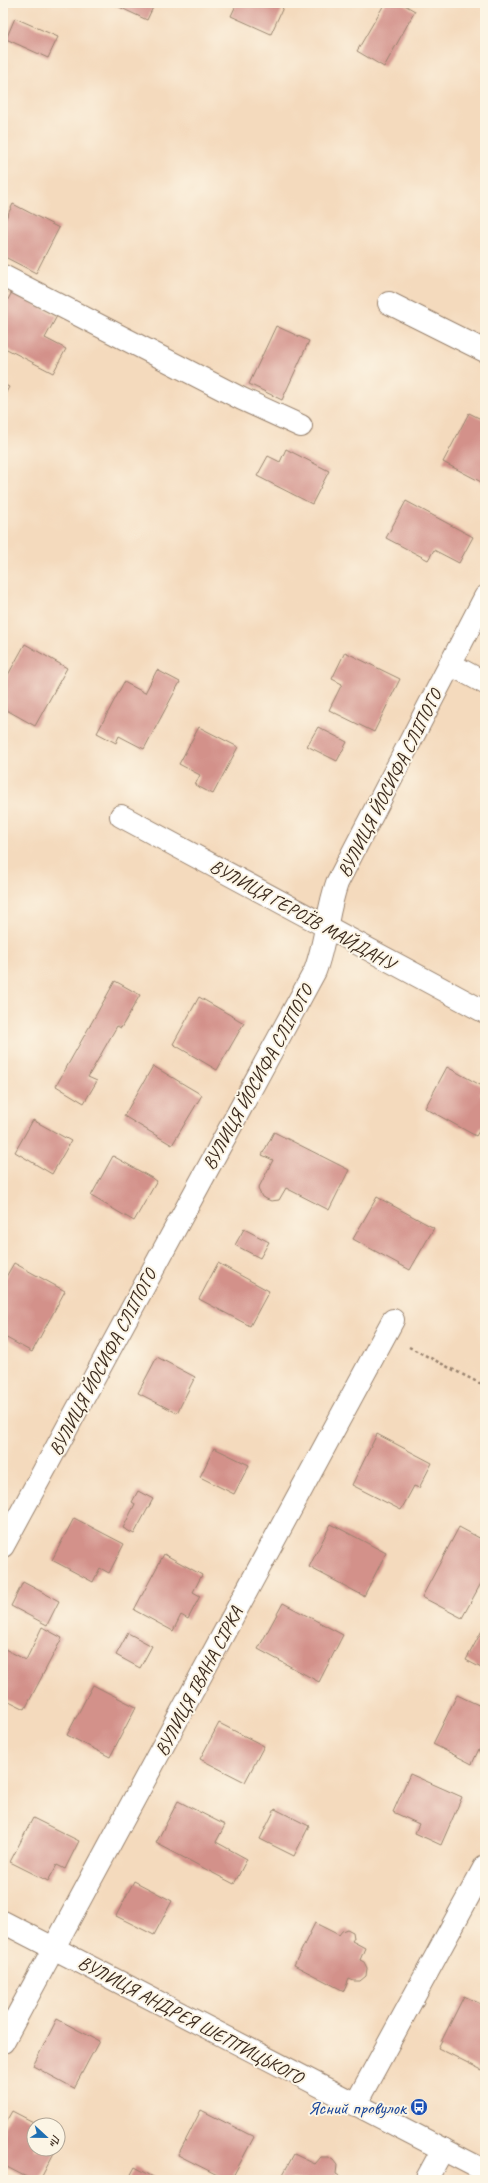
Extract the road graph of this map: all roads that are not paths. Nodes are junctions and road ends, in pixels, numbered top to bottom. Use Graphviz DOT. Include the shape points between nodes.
graph roads {
  1 [pos="3,276"];
  2 [pos="389,302"];
  3 [pos="485,351"];
  4 [pos="301,426"];
  5 [pos="485,598"];
  6 [pos="450,664"];
  7 [pos="485,683"];
  8 [pos="122,816"];
  9 [pos="326,927"];
  10 [pos="485,1012"];
  11 [pos="389,1328"];
  12 [pos="3,1546"];
  13 [pos="485,1866"];
  14 [pos="3,1922"];
  15 [pos="55,1948"];
  16 [pos="3,2042"];
  17 [pos="355,2105"];
  18 [pos="443,2149"];
  19 [pos="485,2171"];
  20 [pos="426,2180"];
  1 -- 4 [label="street" via="242,399"];
  2 -- 3 [label="street"];
  5 -- 6 [label="street, ВУЛИЦЯ ЙОСИФА СЛІПОГО"];
  6 -- 7 [label="street"];
  6 -- 9 [label="street, ВУЛИЦЯ ЙОСИФА СЛІПОГО" via="337,883 330,902"];
  8 -- 9 [label="street, ВУЛИЦЯ ГЕРОЇВ МАЙДАНУ"];
  9 -- 10 [label="street, ВУЛИЦЯ ГЕРОЇВ МАЙДАНУ"];
  9 -- 12 [label="street, ВУЛИЦЯ ЙОСИФА СЛІПОГО" via="315,971"];
  11 -- 15 [label="street, ВУЛИЦЯ ІВАНА СІРКА"];
  13 -- 17 [label="street"];
  14 -- 15 [label="street, ВУЛИЦЯ АНДРЕЯ ШЕПТИЦЬКОГО"];
  15 -- 16 [label="street, ВУЛИЦЯ ІВАНА СІРКА"];
  15 -- 17 [label="street, ВУЛИЦЯ АНДРЕЯ ШЕПТИЦЬКОГО"];
  17 -- 18 [label="street, ВУЛИЦЯ АНДРЕЯ ШЕПТИЦЬКОГО"];
  18 -- 19 [label="street, ВУЛИЦЯ АНДРЕЯ ШЕПТИЦЬКОГО"];
  18 -- 20 [label="street"];
}
